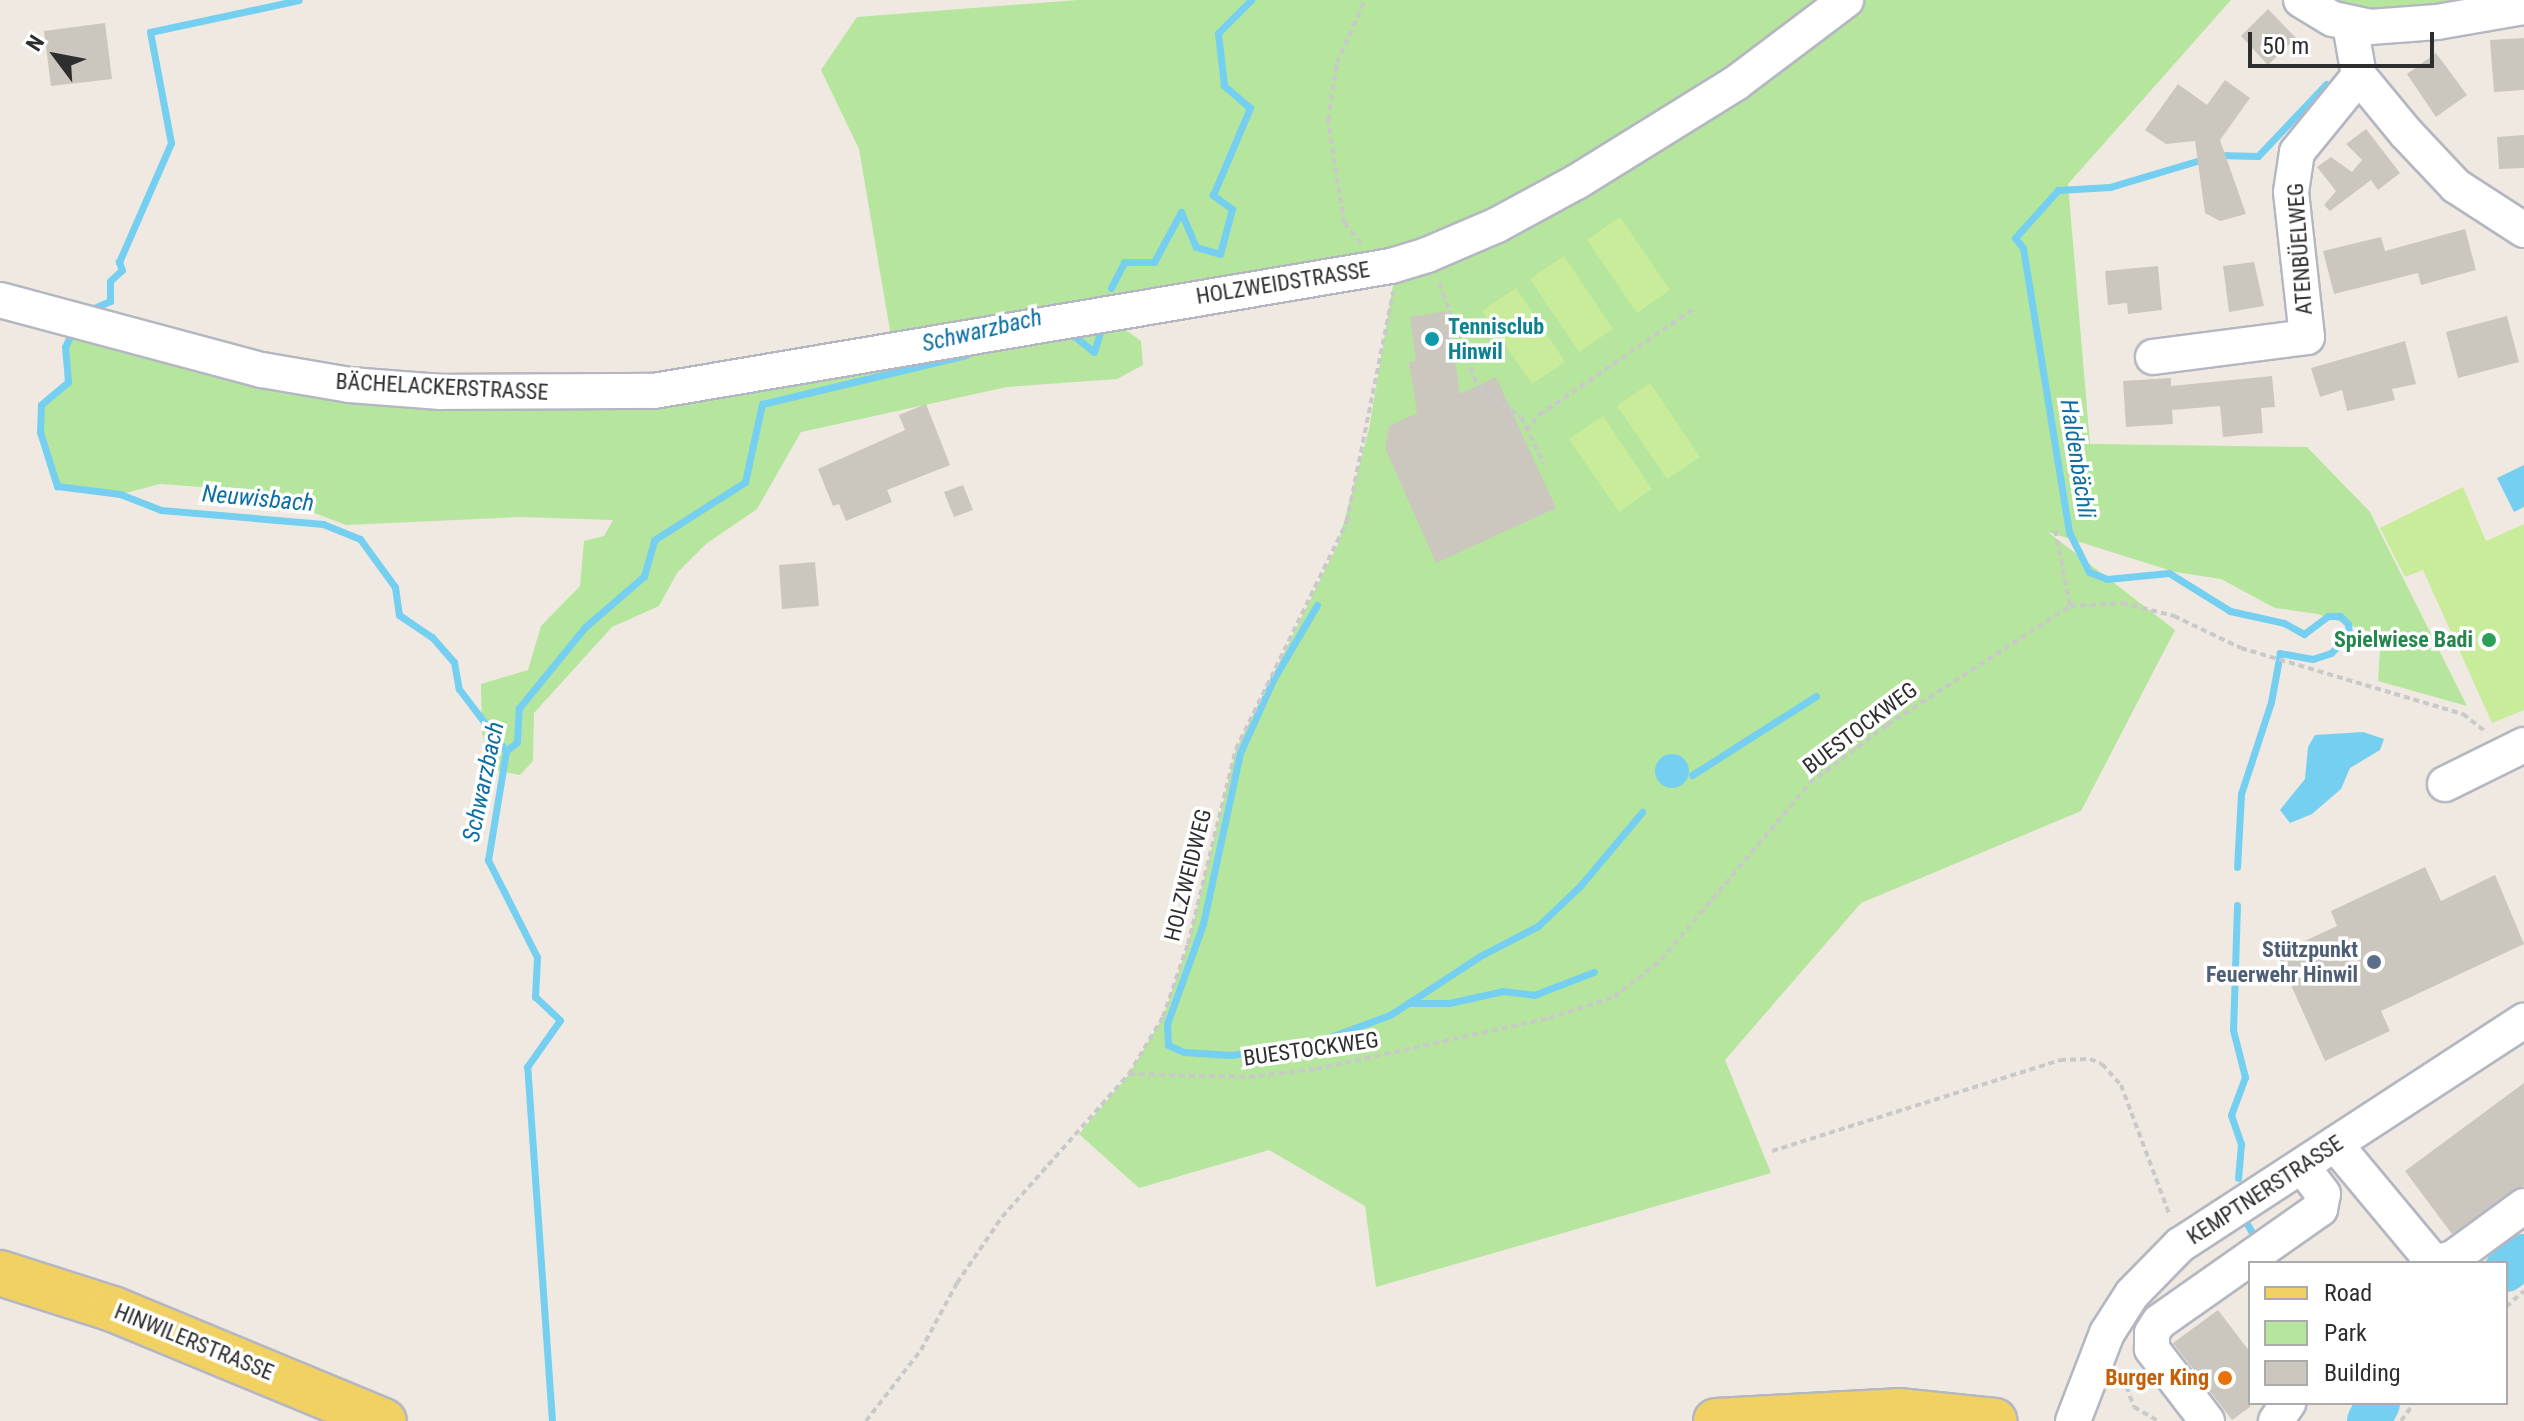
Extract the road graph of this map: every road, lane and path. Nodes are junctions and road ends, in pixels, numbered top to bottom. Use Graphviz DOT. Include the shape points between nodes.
graph roads {
  1 [pos="1365,0"];
  2 [pos="1846,0"];
  3 [pos="2301,0"];
  4 [pos="2524,7"];
  5 [pos="2350,24"];
  6 [pos="2359,76"];
  7 [pos="2524,230"];
  8 [pos="1427,255"];
  9 [pos="1383,267"];
  10 [pos="0,300"];
  11 [pos="1693,309"];
  12 [pos="2153,357"];
  13 [pos="654,391"];
  14 [pos="1526,431"];
  15 [pos="1544,464"];
  16 [pos="2055,530"];
  17 [pos="2070,606"];
  18 [pos="2513,750"];
  19 [pos="2445,784"];
  20 [pos="2524,1021"];
  21 [pos="1129,1074"];
  22 [pos="1772,1151"];
  23 [pos="2320,1154"];
  24 [pos="2524,1206"];
  25 [pos="2180,1245"];
  26 [pos="2269,1261"];
  27 [pos="2432,1261"];
  28 [pos="2442,1261"];
  29 [pos="0,1273"];
  30 [pos="2524,1291"];
  31 [pos="2508,1305"];
  32 [pos="2124,1388"];
  33 [pos="384,1421"];
  34 [pos="866,1421"];
  35 [pos="1716,1421"];
  36 [pos="1994,1421"];
  37 [pos="2073,1421"];
  38 [pos="2156,1421"];
  39 [pos="2207,1421"];
  1 -- 9 [label="path" via="1337,63 1328,120 1344,223"];
  2 -- 8 [label="street, HOLZWEIDSTRASSE" via="1726,89 1578,181"];
  3 -- 5 [label="street"];
  4 -- 5 [label="street" via="2437,22"];
  5 -- 6 [label="street"];
  6 -- 7 [label="street" via="2456,186"];
  6 -- 12 [label="street, ATENBÜELWEG" via="2297,152 2291,192 2307,337"];
  8 -- 9 [label="street, HOLZWEIDSTRASSE"];
  8 -- 14 [label="path" via="1478,387 1521,417"];
  9 -- 13 [label="street, HOLZWEIDSTRASSE"];
  9 -- 21 [label="path, HOLZWEIDWEG" via="1394,304 1347,521 1236,749 1188,944 1163,1017"];
  10 -- 13 [label="street, BÄCHELACKERSTRASSE" via="262,370 350,385 456,392"];
  11 -- 14 [label="path" via="1539,415"];
  14 -- 15 [label="path"];
  16 -- 17 [label="path"];
  17 -- 18 [label="path, BUESTOCKWEG" via="2122,603 2174,616 2241,648 2463,714"];
  17 -- 21 [label="path, BUESTOCKWEG" via="1899,716 1810,783 1661,960 1614,997 1549,1018 1316,1069 1249,1077"];
  18 -- 19 [label="street"];
  20 -- 23 [label="street, KEMPTNERSTRASSE"];
  21 -- 34 [label="path, HOLZWEIDWEG" via="1002,1217 957,1283 921,1350"];
  22 -- 25 [label="path" via="2060,1060 2090,1059 2121,1085"];
  23 -- 25 [label="street, KEMPTNERSTRASSE"];
  23 -- 26 [label="street" via="2343,1180 2346,1198 2332,1216"];
  23 -- 27 [label="street"];
  23 -- 39 [label="street" via="2320,1209 2159,1322 2152,1333 2152,1349"];
  24 -- 28 [label="street"];
  25 -- 37 [label="street, KEMPTNERSTRASSE" via="2132,1294 2107,1333"];
  29 -- 33 [label="main road, HINWILERSTRASSE" via="126,1314"];
  30 -- 31 [label="path"];
  32 -- 38 [label="path" via="2134,1407"];
  35 -- 36 [label="main road" via="1898,1411"];
}
